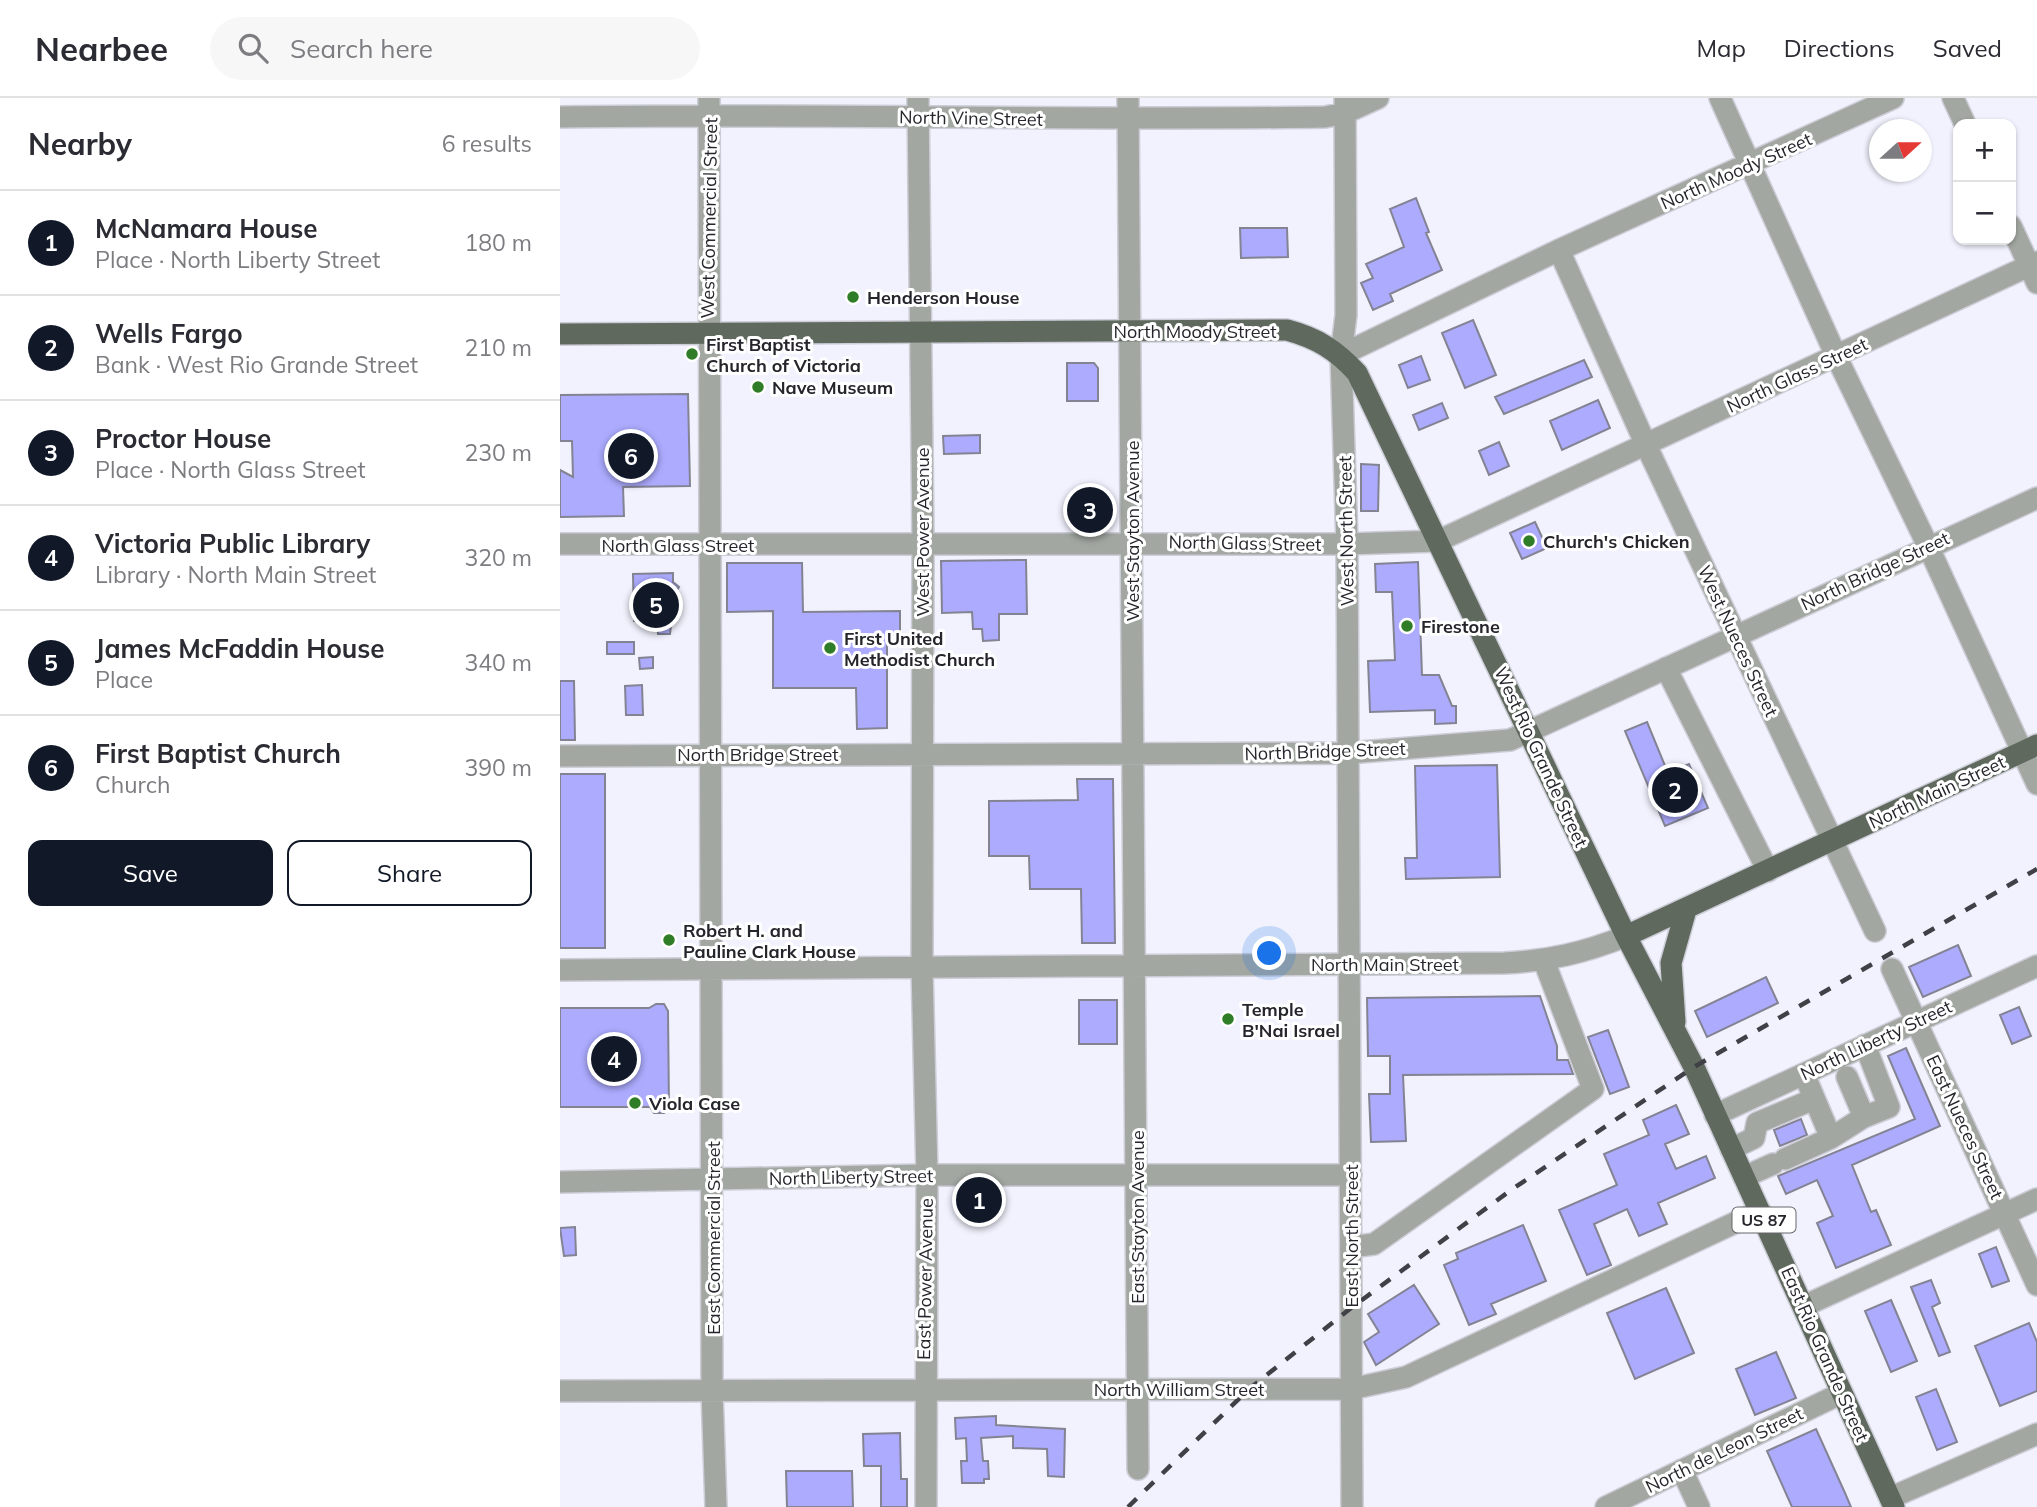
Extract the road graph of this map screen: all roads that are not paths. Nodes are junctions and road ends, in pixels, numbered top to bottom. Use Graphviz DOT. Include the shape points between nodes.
graph roads {
  1 [pos="1128,98"];
  2 [pos="1378,98"];
  3 [pos="1720,98"];
  4 [pos="1893,98"];
  5 [pos="1953,98"];
  6 [pos="710,106"];
  7 [pos="1345,106"];
  8 [pos="918,108"];
  9 [pos="560,117"];
  10 [pos="1963,119"];
  11 [pos="1128,120"];
  12 [pos="1750,165"];
  13 [pos="2016,236"];
  14 [pos="1559,250"];
  15 [pos="2034,270"];
  16 [pos="920,331"];
  17 [pos="1131,331"];
  18 [pos="708,332"];
  19 [pos="560,334"];
  20 [pos="1340,355"];
  21 [pos="1837,358"];
  22 [pos="1646,445"];
  23 [pos="2037,498"];
  24 [pos="1438,541"];
  25 [pos="923,542"];
  26 [pos="1132,542"];
  27 [pos="560,544"];
  28 [pos="1347,544"];
  29 [pos="711,546"];
  30 [pos="1928,546"];
  31 [pos="1737,636"];
  32 [pos="1666,668"];
  33 [pos="1530,733"];
  34 [pos="2029,748"];
  35 [pos="921,753"];
  36 [pos="1348,753"];
  37 [pos="711,754"];
  38 [pos="560,756"];
  39 [pos="1134,756"];
  40 [pos="2037,784"];
  41 [pos="1831,841"];
  42 [pos="1768,871"];
  43 [pos="1686,910"];
  44 [pos="1875,930"];
  45 [pos="1626,936"];
  46 [pos="1544,961"];
  47 [pos="1348,964"];
  48 [pos="1133,965"];
  49 [pos="2037,966"];
  50 [pos="922,967"];
  51 [pos="712,969"];
  52 [pos="1892,969"];
  53 [pos="560,970"];
  54 [pos="1917,1021"];
  55 [pos="1675,1031"];
  56 [pos="1865,1045"];
  57 [pos="1804,1074"];
  58 [pos="1847,1077"];
  59 [pos="1814,1100"];
  60 [pos="1715,1115"];
  61 [pos="1864,1117"];
  62 [pos="1831,1138"];
  63 [pos="1731,1149"];
  64 [pos="1137,1174"];
  65 [pos="926,1175"];
  66 [pos="1352,1175"];
  67 [pos="1744,1177"];
  68 [pos="714,1180"];
  69 [pos="560,1182"];
  70 [pos="2037,1199"];
  71 [pos="1760,1211"];
  72 [pos="2005,1214"];
  73 [pos="1351,1247"];
  74 [pos="2037,1285"];
  75 [pos="1804,1306"];
  76 [pos="1138,1389"];
  77 [pos="1351,1389"];
  78 [pos="924,1390"];
  79 [pos="560,1391"];
  80 [pos="712,1391"];
  81 [pos="1842,1393"];
  82 [pos="2037,1434"];
  83 [pos="1138,1469"];
  84 [pos="1682,1470"];
  85 [pos="1892,1503"];
  86 [pos="716,1507"];
  87 [pos="926,1507"];
  88 [pos="1352,1507"];
  89 [pos="1606,1507"];
  90 [pos="1699,1507"];
  1 -- 11 [label="street, West Stayton Avenue"];
  2 -- 7 [label="street, North Vine Street"];
  3 -- 12 [label="street"];
  4 -- 12 [label="street, North Moody Street"];
  5 -- 10 [label="street"];
  6 -- 8 [label="street, North Vine Street"];
  6 -- 9 [label="street, North Vine Street"];
  6 -- 18 [label="street, West Commercial Street"];
  7 -- 11 [label="street, North Vine Street" via="1325,117"];
  7 -- 20 [label="street, West North Street" via="1346,315"];
  8 -- 11 [label="street, North Vine Street"];
  8 -- 16 [label="street, West Power Avenue"];
  11 -- 17 [label="street, West Stayton Avenue"];
  12 -- 14 [label="street, North Moody Street"];
  12 -- 21 [label="street"];
  13 -- 15 [label="street"];
  14 -- 20 [label="street, North Moody Street"];
  14 -- 22 [label="street, West Nueces Street"];
  15 -- 21 [label="street, North Glass Street"];
  16 -- 17 [label="main road, North Moody Street"];
  16 -- 18 [label="main road, North Moody Street"];
  16 -- 25 [label="street, West Power Avenue"];
  17 -- 20 [label="main road, North Moody Street" via="1287,331 1311,337"];
  17 -- 26 [label="street, West Stayton Avenue"];
  18 -- 19 [label="main road, North Moody Street"];
  18 -- 29 [label="street, West Commercial Street"];
  20 -- 24 [label="main road, West Rio Grande Street" via="1357,373"];
  20 -- 28 [label="street, West North Street"];
  21 -- 22 [label="street, North Glass Street"];
  21 -- 30 [label="street"];
  22 -- 24 [label="street, North Glass Street"];
  22 -- 31 [label="street, West Nueces Street"];
  23 -- 30 [label="street, North Bridge Street"];
  24 -- 28 [label="street, North Glass Street"];
  24 -- 33 [label="main road, West Rio Grande Street"];
  25 -- 26 [label="street, North Glass Street"];
  25 -- 29 [label="street, North Glass Street"];
  25 -- 35 [label="street, West Power Avenue"];
  26 -- 28 [label="street, North Glass Street"];
  26 -- 39 [label="street, West Stayton Avenue"];
  27 -- 29 [label="street, North Glass Street"];
  28 -- 36 [label="street, West North Street"];
  29 -- 37 [label="street, West Commercial Street"];
  30 -- 31 [label="street, North Bridge Street"];
  30 -- 34 [label="street"];
  31 -- 32 [label="street, North Bridge Street"];
  31 -- 41 [label="street, West Nueces Street"];
  32 -- 33 [label="street, North Bridge Street"];
  32 -- 42 [label="street"];
  33 -- 36 [label="street, North Bridge Street" via="1510,740"];
  33 -- 45 [label="main road, West Rio Grande Street"];
  34 -- 40 [label="street"];
  34 -- 41 [label="main road, North Main Street"];
  35 -- 37 [label="street, North Bridge Street"];
  35 -- 39 [label="street, North Bridge Street"];
  35 -- 50 [label="street, West Power Avenue"];
  36 -- 39 [label="street, North Bridge Street"];
  36 -- 47 [label="street, West North Street"];
  37 -- 38 [label="street, North Bridge Street"];
  37 -- 51 [label="street, West Commercial Street"];
  39 -- 48 [label="street, West Stayton Avenue"];
  41 -- 42 [label="main road, North Main Street"];
  41 -- 44 [label="street"];
  42 -- 43 [label="main road, North Main Street"];
  43 -- 45 [label="main road, North Main Street"];
  43 -- 55 [label="main road" via="1671,963"];
  45 -- 46 [label="street, North Main Street" via="1582,954"];
  45 -- 55 [label="main road, East Rio Grande Street / US 87"];
  46 -- 47 [label="street, North Main Street"];
  46 -- 73 [label="street" via="1593,1089 1374,1244"];
  47 -- 48 [label="street, North Main Street"];
  47 -- 66 [label="street, East North Street"];
  48 -- 50 [label="street, North Main Street"];
  48 -- 64 [label="street, East Stayton Avenue"];
  49 -- 54 [label="street, North Liberty Street"];
  50 -- 51 [label="street, North Main Street"];
  50 -- 65 [label="street, East Power Avenue"];
  51 -- 53 [label="street, North Main Street"];
  51 -- 68 [label="street, East Commercial Street"];
  52 -- 54 [label="street, East Nueces Street"];
  54 -- 56 [label="street, North Liberty Street"];
  54 -- 72 [label="street, East Nueces Street"];
  55 -- 60 [label="main road, East Rio Grande Street / US 87"];
  56 -- 57 [label="street, North Liberty Street"];
  56 -- 61 [label="street" via="1889,1107"];
  57 -- 59 [label="street"];
  57 -- 60 [label="street, North Liberty Street"];
  58 -- 61 [label="street"];
  59 -- 62 [label="street"];
  59 -- 63 [label="street" via="1758,1123 1754,1138"];
  60 -- 63 [label="main road, East Rio Grande Street / US 87"];
  61 -- 62 [label="street"];
  62 -- 67 [label="street"];
  63 -- 67 [label="main road, East Rio Grande Street / US 87"];
  64 -- 65 [label="street, North Liberty Street"];
  64 -- 66 [label="street, North Liberty Street"];
  64 -- 76 [label="street, East Stayton Avenue"];
  65 -- 68 [label="street, North Liberty Street"];
  65 -- 78 [label="street, East Power Avenue"];
  66 -- 73 [label="street, East North Street"];
  67 -- 71 [label="main road, East Rio Grande Street / US 87"];
  68 -- 69 [label="street, North Liberty Street"];
  68 -- 80 [label="street, East Commercial Street"];
  70 -- 72 [label="street"];
  71 -- 75 [label="main road, East Rio Grande Street / US 87"];
  71 -- 77 [label="street, North William Street" via="1406,1377"];
  72 -- 74 [label="street, East Nueces Street"];
  72 -- 75 [label="street"];
  73 -- 77 [label="street, East North Street"];
  75 -- 81 [label="main road, East Rio Grande Street / US 87"];
  76 -- 77 [label="street, North William Street"];
  76 -- 78 [label="street, North William Street"];
  76 -- 83 [label="street, East Stayton Avenue"];
  77 -- 88 [label="street, East North Street"];
  78 -- 80 [label="street, North William Street"];
  78 -- 87 [label="street, East Power Avenue"];
  79 -- 80 [label="street, North William Street"];
  80 -- 86 [label="street, East Commercial Street"];
  81 -- 84 [label="street, North de Leon Street"];
  81 -- 85 [label="main road, East Rio Grande Street / US 87"];
  82 -- 85 [label="street"];
  84 -- 89 [label="street, North de Leon Street"];
  84 -- 90 [label="street"];
}
